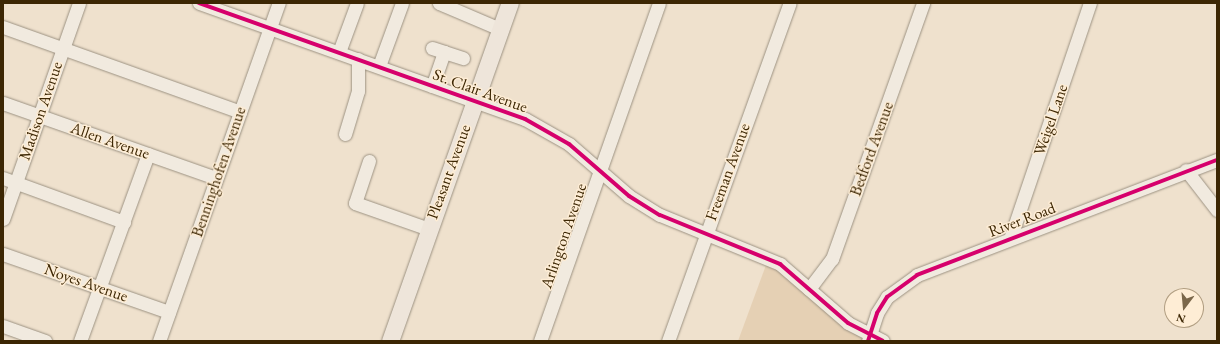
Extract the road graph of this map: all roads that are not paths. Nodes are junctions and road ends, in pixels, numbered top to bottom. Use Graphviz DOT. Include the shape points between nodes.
graph roads {
  1 [pos="79,3"];
  2 [pos="199,3"];
  3 [pos="279,3"];
  4 [pos="357,3"];
  5 [pos="402,3"];
  6 [pos="439,3"];
  7 [pos="510,3"];
  8 [pos="659,3"];
  9 [pos="790,3"];
  10 [pos="923,3"];
  11 [pos="1090,3"];
  12 [pos="3,27"];
  13 [pos="270,28"];
  14 [pos="500,29"];
  15 [pos="63,49"];
  16 [pos="339,52"];
  17 [pos="463,58"];
  18 [pos="358,59"];
  19 [pos="378,66"];
  20 [pos="432,86"];
  21 [pos="474,101"];
  22 [pos="3,103"];
  23 [pos="240,112"];
  24 [pos="40,116"];
  25 [pos="344,134"];
  26 [pos="148,154"];
  27 [pos="1217,160"];
  28 [pos="369,161"];
  29 [pos="600,168"];
  30 [pos="1186,170"];
  31 [pos="3,178"];
  32 [pos="216,178"];
  33 [pos="16,182"];
  34 [pos="1217,210"];
  35 [pos="3,219"];
  36 [pos="124,222"];
  37 [pos="429,229"];
  38 [pos="706,232"];
  39 [pos="1011,236"];
  40 [pos="3,254"];
  41 [pos="100,288"];
  42 [pos="809,289"];
  43 [pos="170,312"];
  44 [pos="3,326"];
  45 [pos="869,338"];
  46 [pos="45,341"];
  47 [pos="80,341"];
  48 [pos="159,341"];
  49 [pos="390,341"];
  50 [pos="540,341"];
  51 [pos="668,341"];
  52 [pos="883,341"];
  1 -- 15 [label="street, Madison Avenue"];
  2 -- 13 [label="street, St. Clair Avenue"];
  3 -- 13 [label="street, Benninghofen Avenue"];
  4 -- 16 [label="street"];
  5 -- 19 [label="street"];
  6 -- 14 [label="street"];
  7 -- 14 [label="main road, Pleasant Avenue"];
  8 -- 29 [label="street, Arlington Avenue"];
  9 -- 38 [label="street, Freeman Avenue"];
  10 -- 42 [label="street, Bedford Avenue" via="832,259"];
  11 -- 39 [label="street, Weigel Lane"];
  12 -- 15 [label="street"];
  13 -- 16 [label="street, St. Clair Avenue"];
  13 -- 23 [label="street, Benninghofen Avenue"];
  14 -- 21 [label="main road, Pleasant Avenue"];
  15 -- 23 [label="street"];
  15 -- 24 [label="street, Madison Avenue"];
  16 -- 18 [label="street, St. Clair Avenue"];
  17 -- 20 [label="street" via="438,50"];
  18 -- 19 [label="street, St. Clair Avenue"];
  18 -- 25 [label="street" via="358,91"];
  19 -- 20 [label="street, St. Clair Avenue"];
  20 -- 21 [label="street, St. Clair Avenue"];
  21 -- 29 [label="street, St. Clair Avenue" via="548,131"];
  21 -- 37 [label="main road, Pleasant Avenue"];
  22 -- 24 [label="street, Allen Avenue"];
  23 -- 32 [label="street, Benninghofen Avenue"];
  24 -- 26 [label="street, Allen Avenue"];
  24 -- 33 [label="street, Madison Avenue"];
  26 -- 32 [label="street, Allen Avenue"];
  26 -- 36 [label="street"];
  27 -- 30 [label="street, River Road"];
  28 -- 37 [label="street" via="355,204"];
  29 -- 38 [label="street, St. Clair Avenue" via="629,196 660,214"];
  29 -- 50 [label="street, Arlington Avenue"];
  30 -- 34 [label="street"];
  30 -- 39 [label="street, River Road"];
  31 -- 33 [label="street"];
  32 -- 43 [label="street, Benninghofen Avenue"];
  33 -- 35 [label="street, Madison Avenue"];
  33 -- 36 [label="street"];
  36 -- 41 [label="street"];
  37 -- 49 [label="main road, Pleasant Avenue"];
  38 -- 42 [label="street, St. Clair Avenue" via="764,254"];
  38 -- 51 [label="street, Freeman Avenue"];
  39 -- 45 [label="street, River Road" via="899,286 877,313"];
  40 -- 41 [label="street, Noyes Avenue"];
  41 -- 43 [label="street, Noyes Avenue"];
  41 -- 47 [label="street"];
  42 -- 45 [label="street, St. Clair Avenue"];
  43 -- 48 [label="street, Benninghofen Avenue"];
  44 -- 46 [label="street"];
  45 -- 52 [label="street, St. Clair Avenue"];
}
